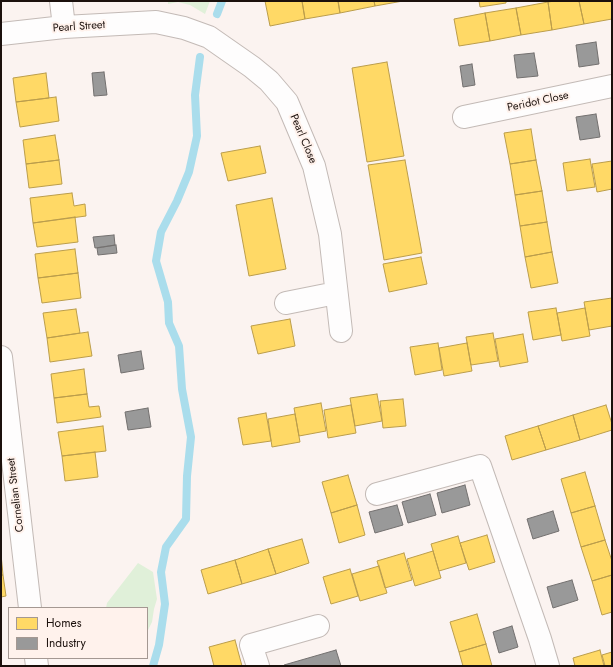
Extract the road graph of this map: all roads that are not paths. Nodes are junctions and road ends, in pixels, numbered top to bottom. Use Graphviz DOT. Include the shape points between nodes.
graph roads {
  1 [pos="61,1"];
  2 [pos="156,22"];
  3 [pos="64,27"];
  4 [pos="1,34"];
  5 [pos="612,86"];
  6 [pos="464,117"];
  7 [pos="336,293"];
  8 [pos="286,303"];
  9 [pos="341,331"];
  10 [pos="1,357"];
  11 [pos="6,445"];
  12 [pos="377,494"];
  13 [pos="30,607"];
  14 [pos="318,626"];
  15 [pos="258,666"];
  16 [pos="548,666"];
  1 -- 3 [label="street"];
  2 -- 3 [label="street, Pearl Street"];
  2 -- 7 [label="street, Pearl Close" via="184,28 209,38 252,67 269,81 287,102 314,166 330,234"];
  3 -- 4 [label="street, Pearl Street"];
  5 -- 6 [label="street, Peridot Close"];
  7 -- 8 [label="street"];
  7 -- 9 [label="street, Pearl Close"];
  10 -- 11 [label="street, Cornelian Street"];
  11 -- 13 [label="street, Cornelian Street"];
  12 -- 16 [label="street" via="480,466"];
  14 -- 15 [label="street" via="251,645"];
}
